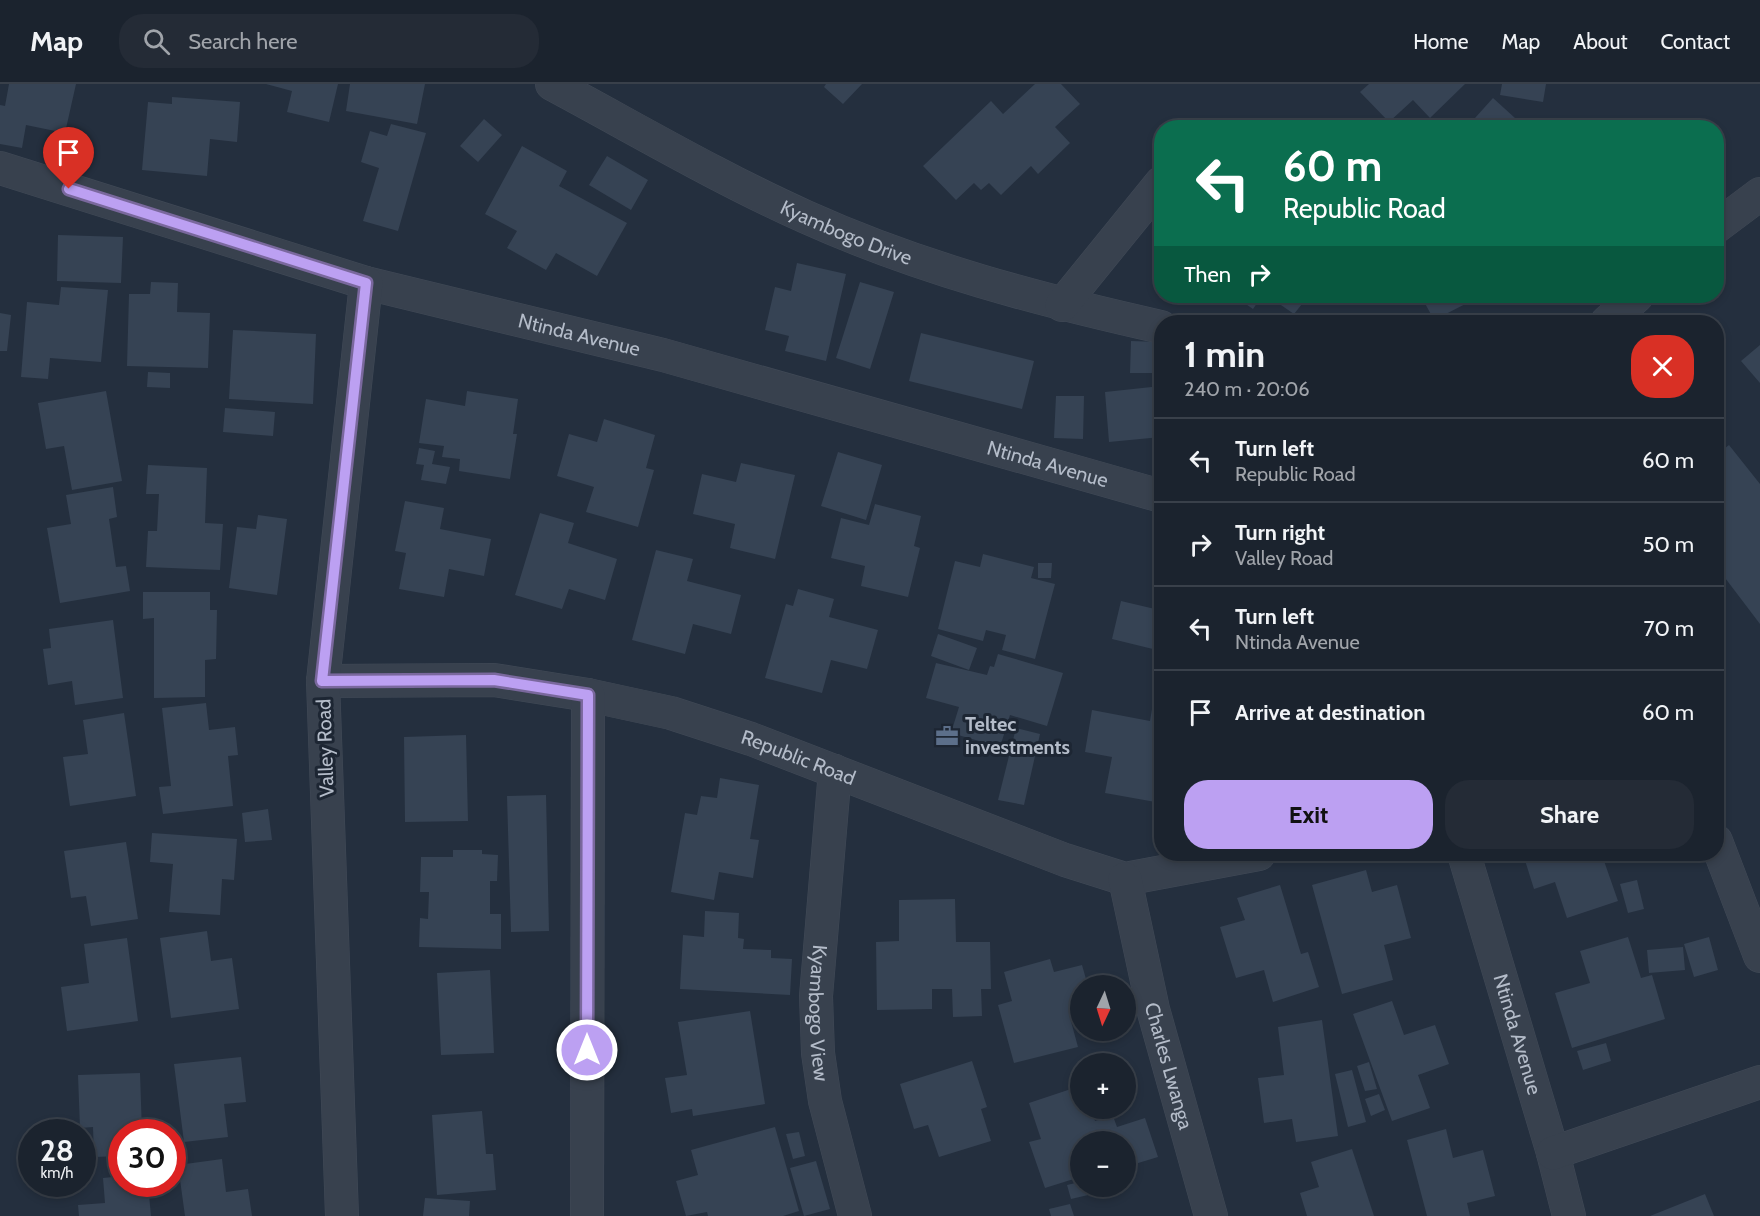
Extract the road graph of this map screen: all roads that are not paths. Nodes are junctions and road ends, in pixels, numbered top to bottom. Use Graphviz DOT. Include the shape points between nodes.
graph roads {
  1 [pos="552,84"];
  2 [pos="0,168"];
  3 [pos="1154,192"];
  4 [pos="1760,194"];
  5 [pos="1724,221"];
  6 [pos="366,283"];
  7 [pos="1629,303"];
  8 [pos="1062,305"];
  9 [pos="1615,315"];
  10 [pos="1154,325"];
  11 [pos="1154,494"];
  12 [pos="322,681"];
  13 [pos="588,695"];
  14 [pos="836,771"];
  15 [pos="1221,861"];
  16 [pos="1466,861"];
  17 [pos="1723,861"];
  18 [pos="1125,879"];
  19 [pos="1760,957"];
  20 [pos="1760,1082"];
  21 [pos="1553,1153"];
  22 [pos="342,1216"];
  23 [pos="587,1216"];
  24 [pos="855,1216"];
  25 [pos="1211,1216"];
  26 [pos="1569,1216"];
  1 -- 8 [label="street, Kyambogo Drive" via="717,174 806,217 888,250"];
  2 -- 6 [label="street, Ntinda Avenue"];
  3 -- 8 [label="street"];
  4 -- 5 [label="street"];
  6 -- 11 [label="street, Ntinda Avenue" via="663,355"];
  6 -- 12 [label="street, Valley Road"];
  7 -- 9 [label="street"];
  8 -- 10 [label="street, Kyambogo Drive"];
  12 -- 13 [label="street, Republic Road" via="494,680"];
  12 -- 22 [label="street, Valley Road"];
  13 -- 14 [label="street, Republic Road" via="671,713"];
  13 -- 23 [label="street"];
  14 -- 18 [label="street, Republic Road" via="1065,860"];
  14 -- 24 [label="street, Kyambogo View" via="816,996 818,1053 825,1101"];
  15 -- 18 [label="street, Republic Road"];
  16 -- 21 [label="street, Ntinda Avenue"];
  17 -- 19 [label="street"];
  18 -- 25 [label="street, Charles Lwanga" via="1153,1009"];
  20 -- 21 [label="street"];
  21 -- 26 [label="street, Ntinda Avenue"];
}
